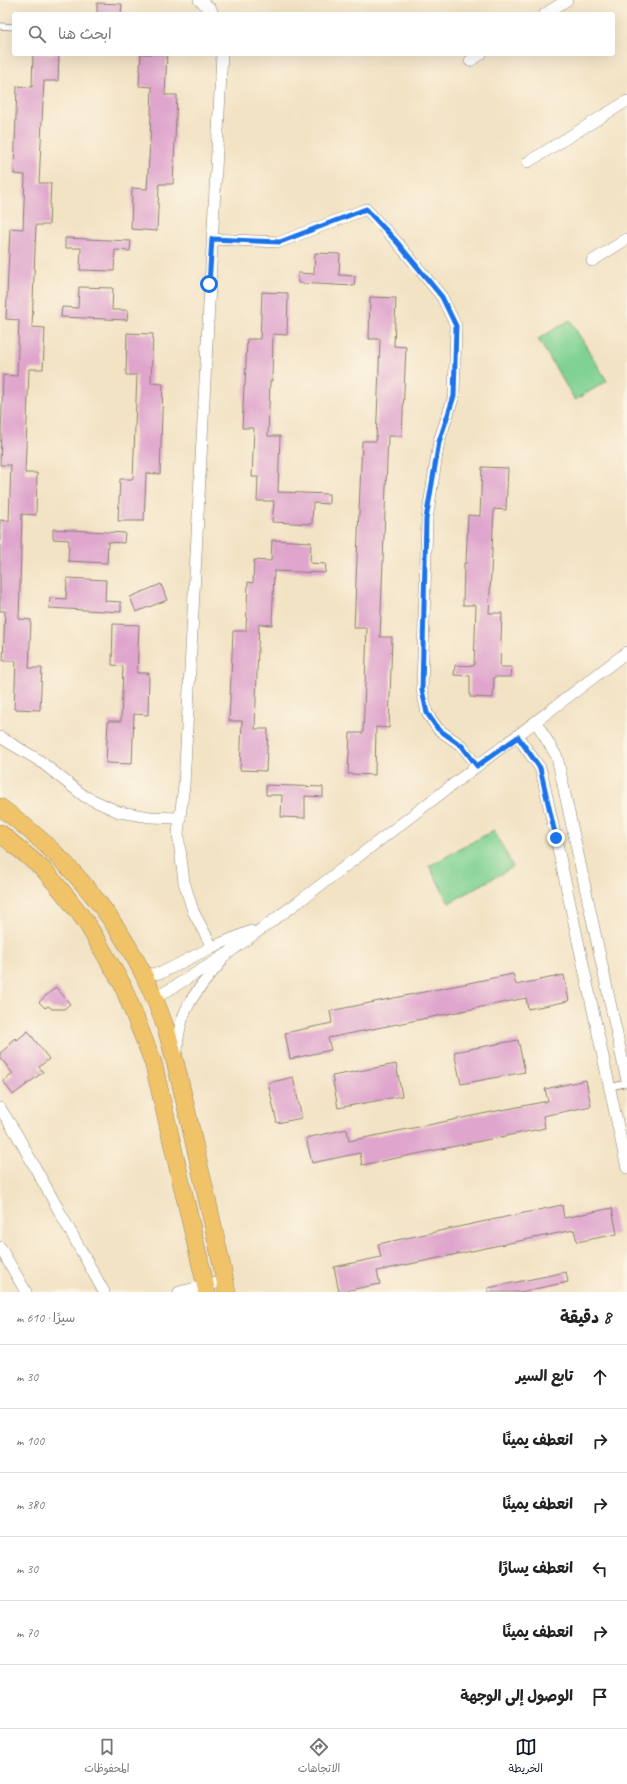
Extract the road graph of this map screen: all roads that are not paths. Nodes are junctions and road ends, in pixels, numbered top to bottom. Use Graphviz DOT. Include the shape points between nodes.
graph roads {
  1 [pos="199,0"];
  2 [pos="567,0"];
  3 [pos="212,12"];
  4 [pos="548,12"];
  5 [pos="0,26"];
  6 [pos="12,27"];
  7 [pos="222,56"];
  8 [pos="478,56"];
  9 [pos="470,61"];
  10 [pos="627,101"];
  11 [pos="528,162"];
  12 [pos="212,239"];
  13 [pos="627,240"];
  14 [pos="592,261"];
  15 [pos="627,652"];
  16 [pos="536,722"];
  17 [pos="518,737"];
  18 [pos="0,738"];
  19 [pos="477,766"];
  20 [pos="0,807"];
  21 [pos="180,818"];
  22 [pos="0,833"];
  23 [pos="266,925"];
  24 [pos="212,947"];
  25 [pos="227,954"];
  26 [pos="142,970"];
  27 [pos="154,999"];
  28 [pos="179,1078"];
  29 [pos="627,1082"];
  30 [pos="610,1087"];
  31 [pos="0,1108"];
  32 [pos="627,1168"];
  33 [pos="0,1246"];
  34 [pos="226,1286"];
  35 [pos="206,1288"];
  36 [pos="26,1292"];
  37 [pos="104,1292"];
  38 [pos="179,1292"];
  1 -- 3 [label="street"];
  2 -- 4 [label="street"];
  5 -- 6 [label="lane"];
  7 -- 12 [label="street"];
  8 -- 9 [label="street"];
  10 -- 11 [label="street"];
  12 -- 19 [label="street" via="280,242 366,209 442,297 456,326 454,396 439,442 426,519 422,690 427,713 438,729 462,746"];
  12 -- 21 [label="street" via="184,785"];
  13 -- 14 [label="street"];
  15 -- 16 [label="street"];
  16 -- 17 [label="street"];
  16 -- 29 [label="street" via="557,757"];
  17 -- 19 [label="street"];
  17 -- 30 [label="street" via="542,774"];
  18 -- 21 [label="street" via="40,761 84,796 119,812"];
  19 -- 23 [label="street" via="308,896"];
  20 -- 26 [label="main road" via="46,844 70,868 109,916"];
  21 -- 24 [label="street" via="178,832 184,882 193,911"];
  22 -- 35 [label="main road" via="44,870 66,896 86,922 122,984 153,1062"];
  23 -- 24 [label="street"];
  23 -- 25 [label="street"];
  24 -- 26 [label="street" via="161,974 149,974"];
  25 -- 27 [label="street"];
  25 -- 28 [label="street" via="194,994 180,1021 177,1053"];
  26 -- 27 [label="main road"];
  27 -- 28 [label="main road" via="166,1030"];
  28 -- 34 [label="main road"];
  29 -- 30 [label="lane"];
  30 -- 32 [label="street"];
  31 -- 37 [label="street"];
  33 -- 36 [label="street"];
  34 -- 35 [label="street"];
  35 -- 38 [label="street"];
}
